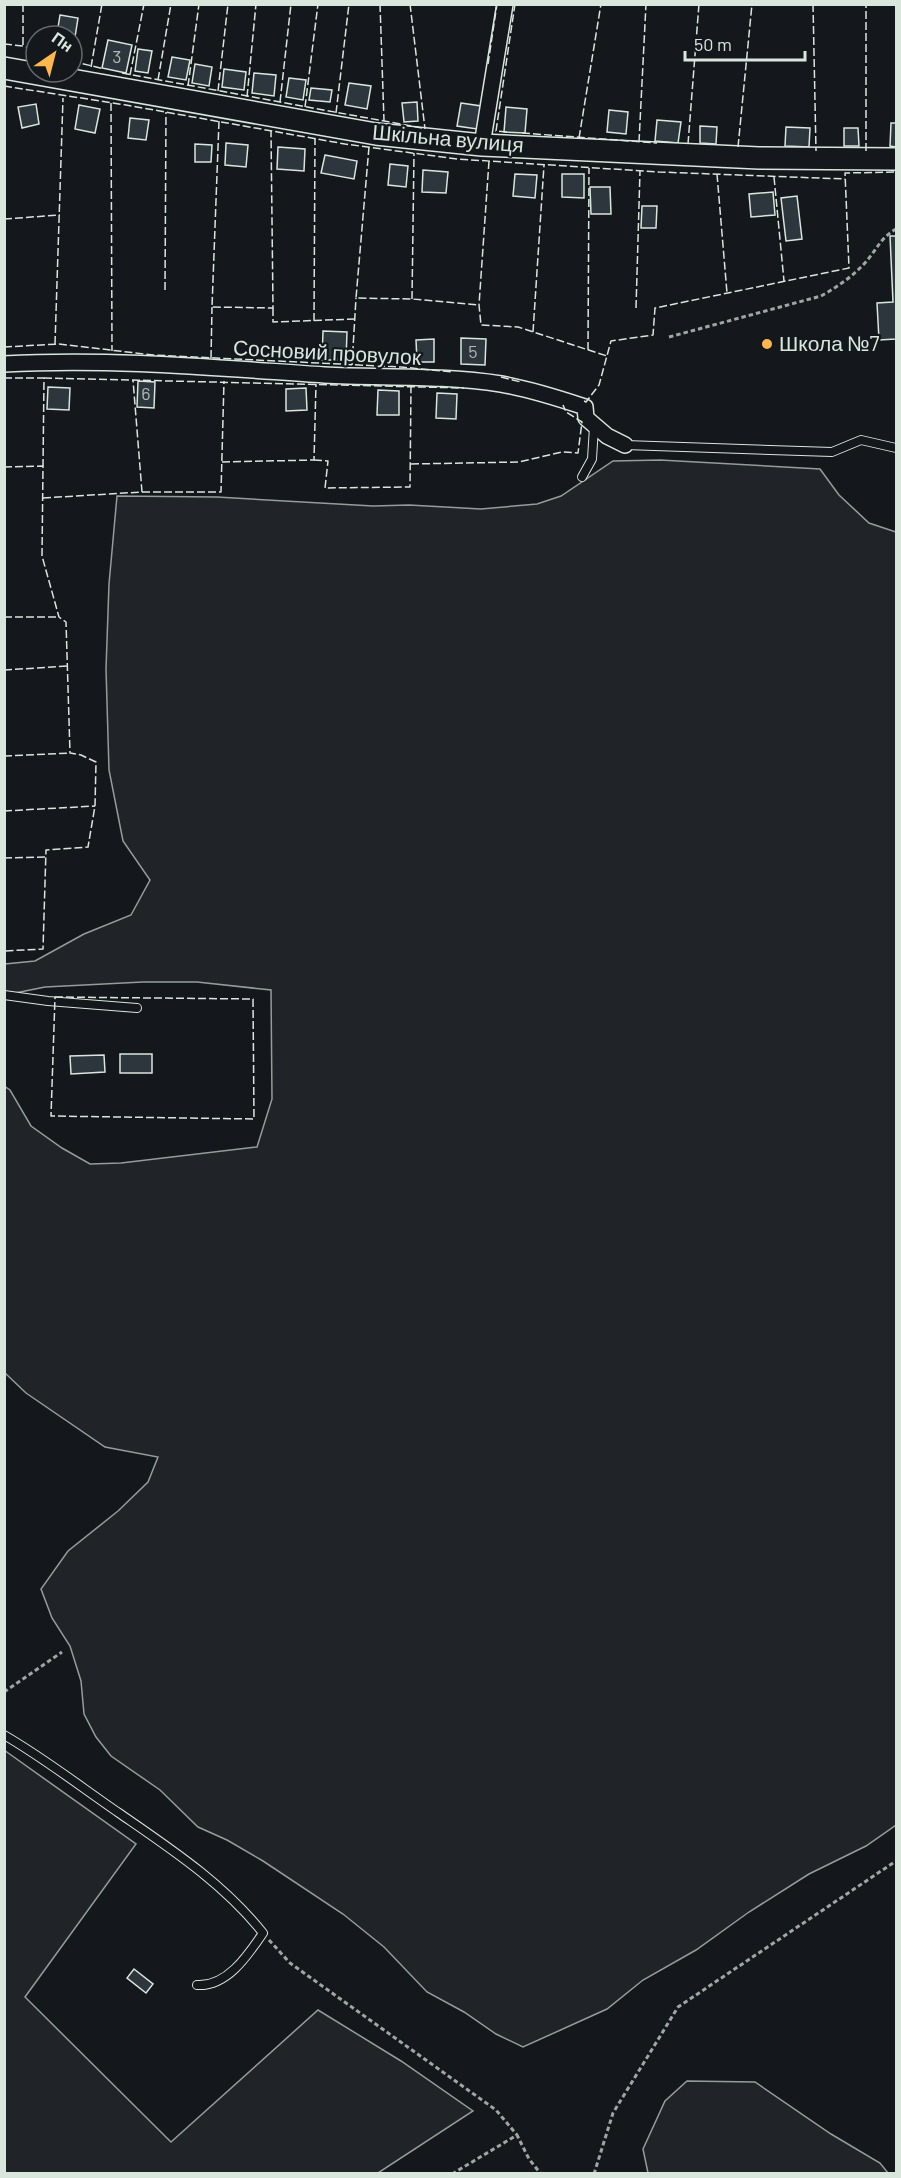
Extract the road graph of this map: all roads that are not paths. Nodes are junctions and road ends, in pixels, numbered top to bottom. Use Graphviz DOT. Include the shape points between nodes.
graph roads {
  1 [pos="505,4"];
  2 [pos="4,68"];
  3 [pos="482,145"];
  4 [pos="897,159"];
  5 [pos="4,364"];
  6 [pos="594,425"];
  7 [pos="625,445"];
  8 [pos="897,448"];
  9 [pos="582,477"];
  10 [pos="4,995"];
  11 [pos="137,1008"];
  12 [pos="4,1735"];
  13 [pos="197,1985"];
  1 -- 3 [label="street"];
  2 -- 3 [label="street, Шкільна вулиця" via="376,134"];
  3 -- 4 [label="street, Шкільна вулиця" via="759,158"];
  5 -- 6 [label="street, Сосновий провулок" via="59,361 502,384 585,407 586,418"];
  6 -- 7 [label="street, Сосновий провулок"];
  6 -- 9 [label="lane" via="592,459"];
  7 -- 8 [label="lane" via="832,452 861,440"];
  10 -- 11 [label="lane"];
  12 -- 13 [label="lane" via="199,1870 243,1908 263,1933 226,1976 207,1986"];
}
